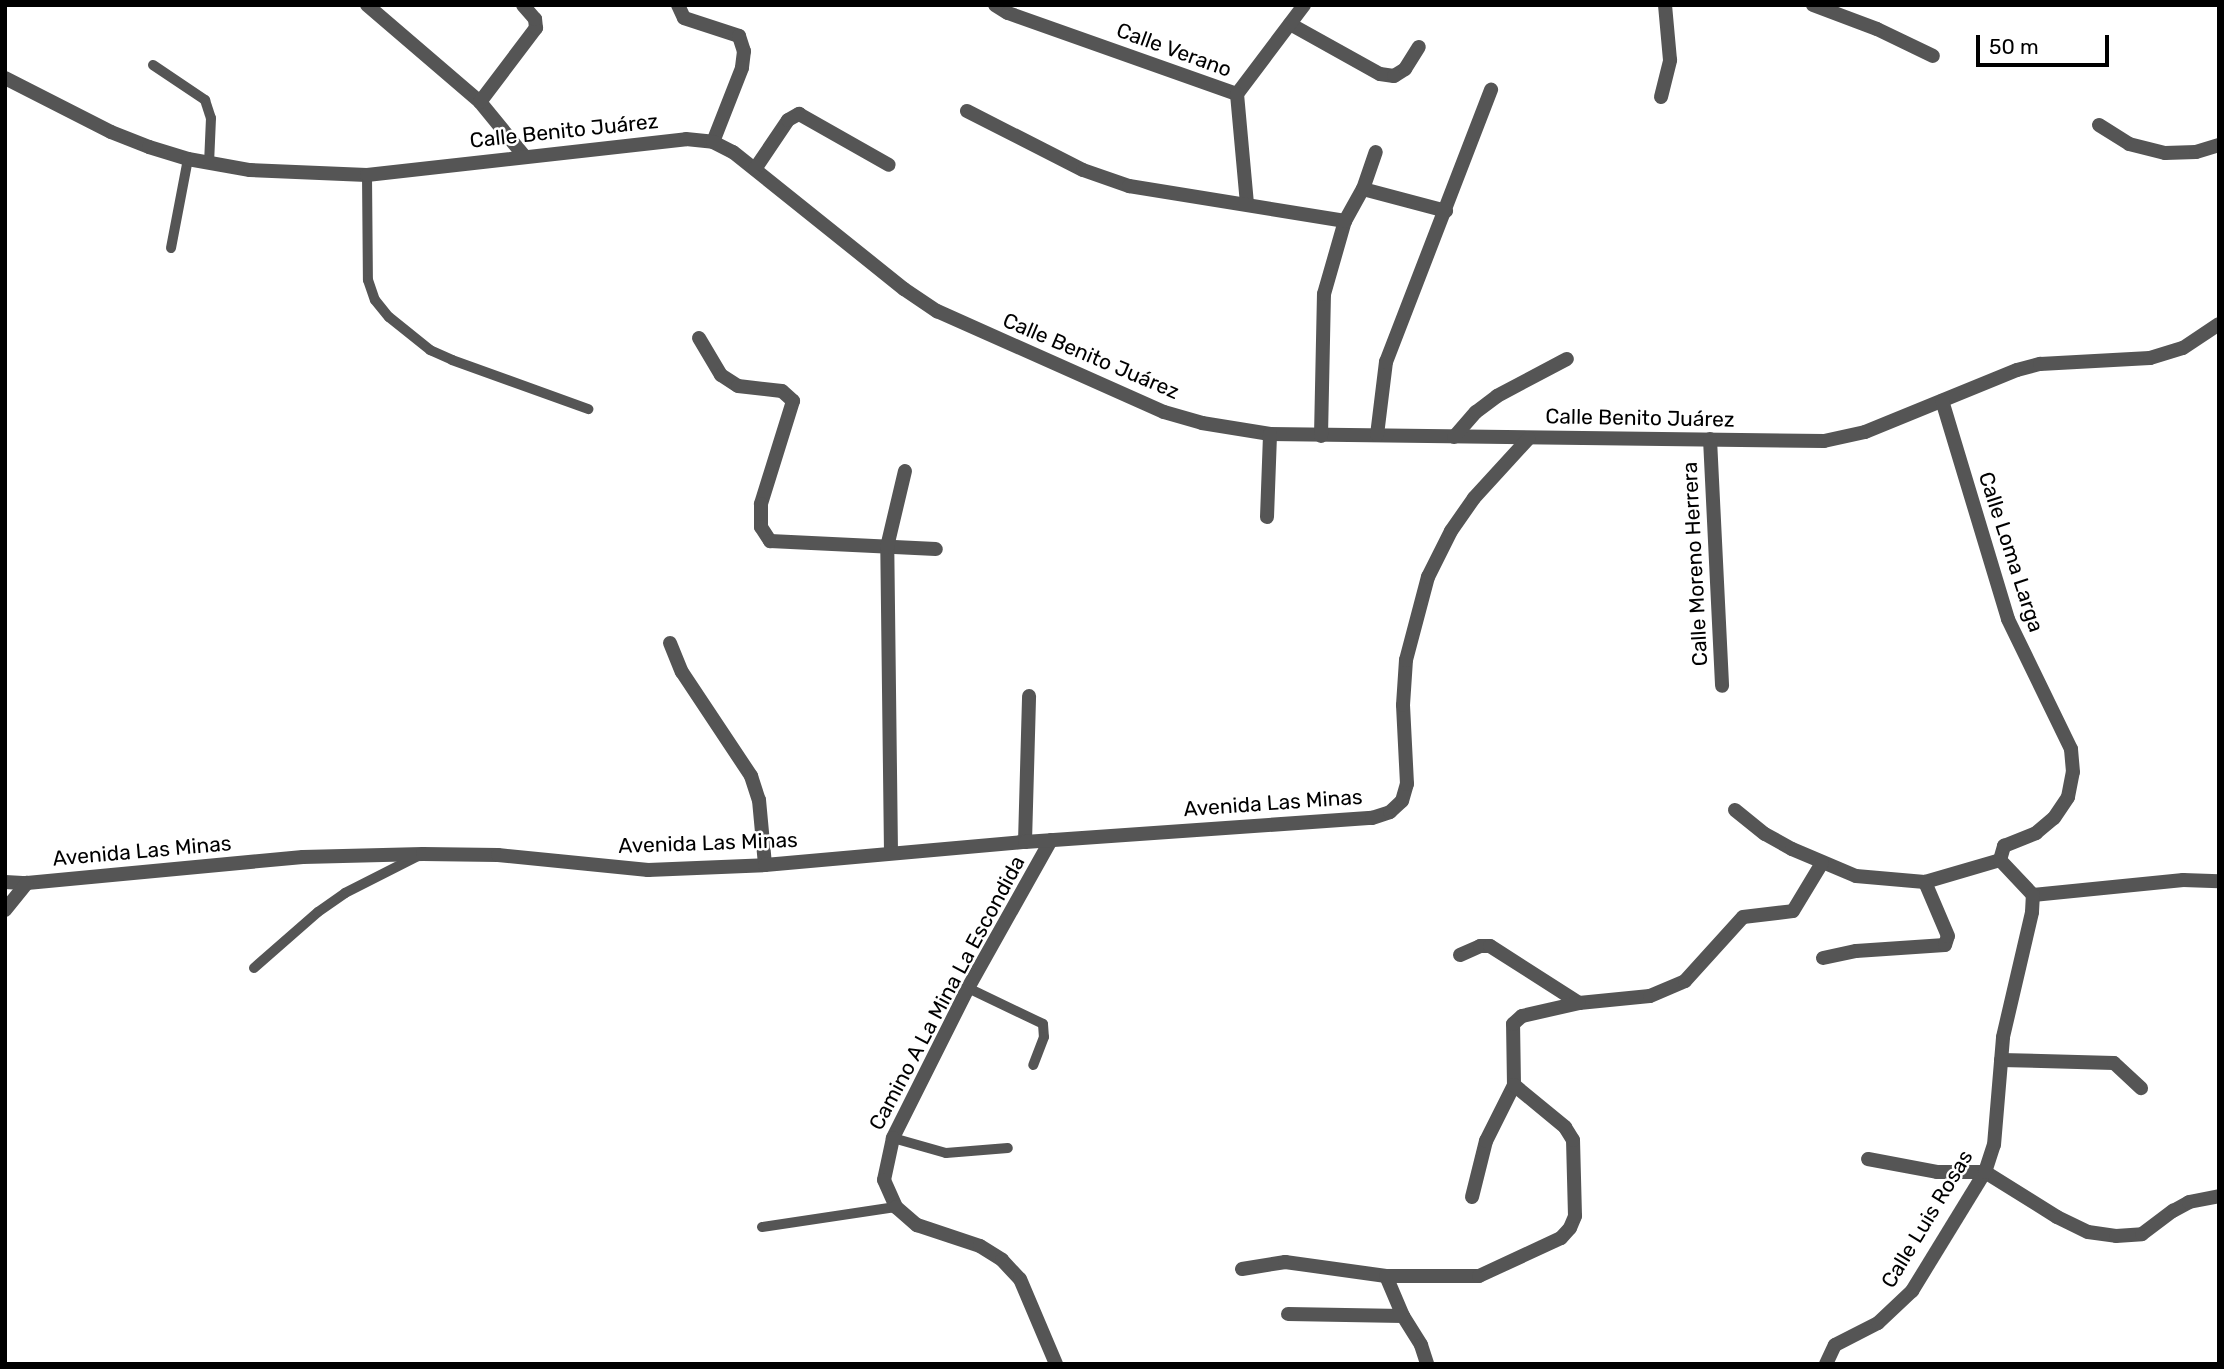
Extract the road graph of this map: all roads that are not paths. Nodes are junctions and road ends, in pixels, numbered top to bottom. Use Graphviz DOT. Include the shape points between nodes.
graph roads {
  1 [pos="368,5"];
  2 [pos="523,5"];
  3 [pos="678,5"];
  4 [pos="995,5"];
  5 [pos="1304,5"];
  6 [pos="1665,5"];
  7 [pos="1813,5"];
  8 [pos="1290,24"];
  9 [pos="1419,47"];
  10 [pos="1933,56"];
  11 [pos="153,65"];
  12 [pos="5,78"];
  13 [pos="1491,90"];
  14 [pos="1237,94"];
  15 [pos="1661,97"];
  16 [pos="480,102"];
  17 [pos="967,111"];
  18 [pos="2099,125"];
  19 [pos="713,142"];
  20 [pos="2219,145"];
  21 [pos="1376,152"];
  22 [pos="526,157"];
  23 [pos="188,159"];
  24 [pos="209,163"];
  25 [pos="889,164"];
  26 [pos="755,169"];
  27 [pos="367,175"];
  28 [pos="1363,189"];
  29 [pos="1247,204"];
  30 [pos="1446,211"];
  31 [pos="1345,221"];
  32 [pos="171,248"];
  33 [pos="2219,324"];
  34 [pos="699,338"];
  35 [pos="1567,359"];
  36 [pos="1942,401"];
  37 [pos="588,409"];
  38 [pos="1270,434"];
  39 [pos="1377,435"];
  40 [pos="1321,436"];
  41 [pos="1454,437"];
  42 [pos="1529,438"];
  43 [pos="1710,439"];
  44 [pos="905,471"];
  45 [pos="1267,517"];
  46 [pos="887,547"];
  47 [pos="936,549"];
  48 [pos="670,643"];
  49 [pos="1721,686"];
  50 [pos="1029,696"];
  51 [pos="1735,810"];
  52 [pos="1051,840"];
  53 [pos="1025,842"];
  54 [pos="891,853"];
  55 [pos="423,854"];
  56 [pos="2000,860"];
  57 [pos="1822,863"];
  58 [pos="765,865"];
  59 [pos="2219,881"];
  60 [pos="5,882"];
  61 [pos="1925,882"];
  62 [pos="27,883"];
  63 [pos="2033,895"];
  64 [pos="5,910"];
  65 [pos="1460,955"];
  66 [pos="1823,958"];
  67 [pos="254,968"];
  68 [pos="968,988"];
  69 [pos="1579,1003"];
  70 [pos="2001,1060"];
  71 [pos="1033,1065"];
  72 [pos="1514,1085"];
  73 [pos="2141,1088"];
  74 [pos="893,1139"];
  75 [pos="1008,1148"];
  76 [pos="1868,1159"];
  77 [pos="1985,1172"];
  78 [pos="2219,1196"];
  79 [pos="1472,1197"];
  80 [pos="897,1207"];
  81 [pos="762,1227"];
  82 [pos="1242,1269"];
  83 [pos="1386,1276"];
  84 [pos="1288,1314"];
  85 [pos="1403,1316"];
  86 [pos="1056,1364"];
  87 [pos="1427,1364"];
  88 [pos="1826,1364"];
  1 -- 16 [label="street"];
  2 -- 16 [label="street" via="535,19 536,28"];
  3 -- 19 [label="street" via="684,18 739,36 744,51 742,68"];
  4 -- 14 [label="street, Calle Verano"];
  5 -- 8 [label="street"];
  6 -- 15 [label="street" via="1670,60"];
  7 -- 10 [label="street"];
  8 -- 9 [label="street" via="1387,75 1405,69"];
  8 -- 14 [label="street"];
  11 -- 24 [label="lane" via="205,100 211,118"];
  12 -- 23 [label="street, Calle Benito Juárez" via="111,132"];
  13 -- 30 [label="street"];
  14 -- 29 [label="street, Calle Verano"];
  16 -- 22 [label="street"];
  17 -- 29 [label="street" via="1083,170 1129,186"];
  18 -- 20 [label="street" via="2129,144 2165,153 2196,152"];
  19 -- 22 [label="street, Calle Benito Juárez" via="686,139"];
  19 -- 26 [label="street, Calle Benito Juárez"];
  21 -- 28 [label="street"];
  22 -- 27 [label="street, Calle Benito Juárez"];
  23 -- 24 [label="street, Calle Benito Juárez"];
  23 -- 32 [label="lane"];
  24 -- 27 [label="street, Calle Benito Juárez" via="283,173"];
  25 -- 26 [label="street" via="799,114 788,120"];
  26 -- 38 [label="street, Calle Benito Juárez" via="937,311 1164,412"];
  27 -- 37 [label="lane" via="368,280 375,300 389,317 430,350"];
  28 -- 30 [label="street"];
  28 -- 31 [label="street"];
  29 -- 31 [label="street"];
  30 -- 39 [label="street" via="1386,362"];
  31 -- 40 [label="street" via="1324,294"];
  33 -- 36 [label="street, Calle Benito Juárez" via="2183,348 2150,358 2040,364"];
  34 -- 46 [label="street" via="722,375 738,386 782,391 793,401 761,504 764,535 778,544"];
  35 -- 41 [label="street" via="1497,396"];
  36 -- 43 [label="street, Calle Benito Juárez" via="1846,438"];
  36 -- 56 [label="street, Calle Loma Larga" via="2008,619 2071,749 2068,797 2036,833 2004,846"];
  38 -- 40 [label="street, Calle Benito Juárez"];
  38 -- 45 [label="street"];
  39 -- 40 [label="street, Calle Benito Juárez"];
  39 -- 41 [label="street, Calle Benito Juárez"];
  41 -- 42 [label="street, Calle Benito Juárez"];
  42 -- 43 [label="street, Calle Benito Juárez"];
  42 -- 52 [label="street, Avenida Las Minas" via="1474,498 1428,577 1406,660 1407,784 1402,801 1390,812 1372,818"];
  43 -- 49 [label="street, Calle Moreno Herrera"];
  44 -- 46 [label="street"];
  46 -- 47 [label="street"];
  46 -- 54 [label="street"];
  48 -- 58 [label="street" via="682,673 751,776 759,800"];
  50 -- 53 [label="street"];
  51 -- 57 [label="street" via="1765,834"];
  52 -- 53 [label="street, Avenida Las Minas"];
  52 -- 68 [label="street, Camino A La Mina La Escondida"];
  53 -- 54 [label="street, Avenida Las Minas"];
  54 -- 58 [label="street, Avenida Las Minas"];
  55 -- 58 [label="street, Avenida Las Minas" via="498,855 648,870"];
  55 -- 62 [label="street, Avenida Las Minas" via="303,858"];
  55 -- 67 [label="lane" via="345,893"];
  56 -- 61 [label="street"];
  56 -- 63 [label="street"];
  57 -- 61 [label="street" via="1856,876"];
  57 -- 69 [label="street" via="1794,911 1742,917 1685,981 1650,996"];
  59 -- 63 [label="street" via="2183,880"];
  60 -- 62 [label="street, Avenida Las Minas"];
  61 -- 66 [label="street" via="1948,936 1945,945"];
  62 -- 64 [label="street"];
  63 -- 70 [label="street, Calle Luis Rosas"];
  65 -- 69 [label="street" via="1490,946"];
  68 -- 71 [label="lane" via="1043,1024 1044,1037"];
  68 -- 74 [label="street, Camino A La Mina La Escondida"];
  69 -- 72 [label="street" via="1517,1019 1512,1029"];
  70 -- 73 [label="street" via="2113,1063"];
  70 -- 77 [label="street, Calle Luis Rosas" via="1994,1145"];
  72 -- 79 [label="street" via="1486,1140"];
  72 -- 83 [label="street" via="1565,1127 1573,1140 1574,1216 1570,1228 1561,1238 1479,1276"];
  74 -- 75 [label="lane" via="946,1153"];
  74 -- 80 [label="street, Camino A La Mina La Escondida" via="884,1180"];
  76 -- 77 [label="street" via="1937,1172"];
  77 -- 78 [label="street" via="2057,1217 2088,1232 2116,1236 2142,1234 2189,1202"];
  77 -- 88 [label="street, Calle Luis Rosas" via="1912,1291 1878,1323 1835,1345"];
  80 -- 81 [label="lane"];
  80 -- 86 [label="street" via="917,1225 980,1246 1002,1260 1020,1279"];
  82 -- 83 [label="street" via="1285,1262"];
  83 -- 85 [label="street"];
  84 -- 85 [label="street"];
  85 -- 87 [label="street"];
}
